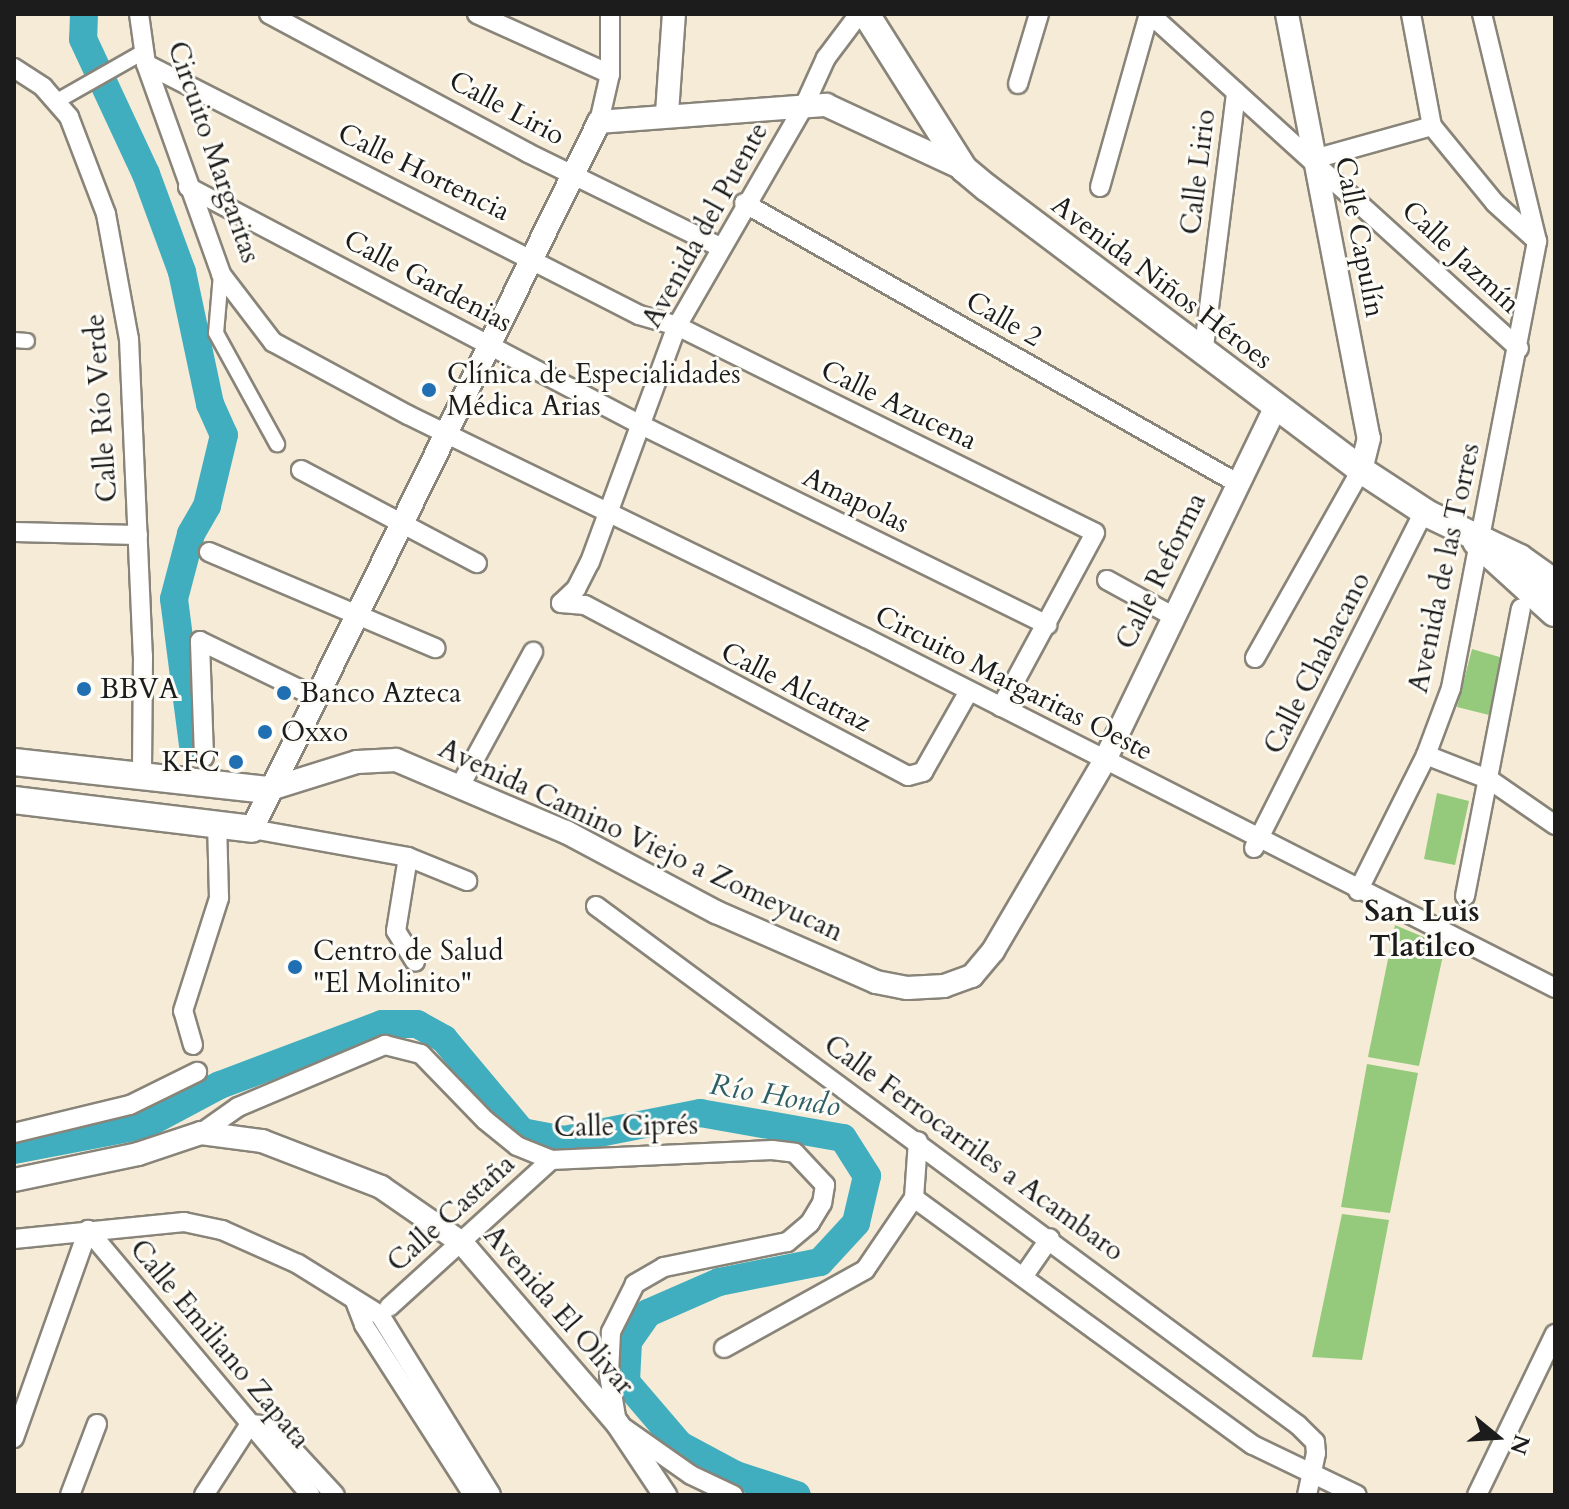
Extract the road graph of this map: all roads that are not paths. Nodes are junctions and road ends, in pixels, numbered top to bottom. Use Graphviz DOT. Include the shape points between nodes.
graph roads {
  1 [pos="139,14"];
  2 [pos="269,14"];
  3 [pos="477,14"];
  4 [pos="610,14"];
  5 [pos="674,14"];
  6 [pos="859,14"];
  7 [pos="866,14"];
  8 [pos="1039,14"];
  9 [pos="1150,14"];
  10 [pos="1287,14"];
  11 [pos="1411,14"];
  12 [pos="1482,14"];
  13 [pos="146,58"];
  14 [pos="14,68"];
  15 [pos="610,74"];
  16 [pos="1018,84"];
  17 [pos="1236,92"];
  18 [pos="57,101"];
  19 [pos="805,104"];
  20 [pos="667,113"];
  21 [pos="599,122"];
  22 [pos="1432,126"];
  23 [pos="1314,159"];
  24 [pos="964,169"];
  25 [pos="573,174"];
  26 [pos="188,187"];
  27 [pos="1100,187"];
  28 [pos="744,203"];
  29 [pos="1537,241"];
  30 [pos="720,247"];
  31 [pos="532,257"];
  32 [pos="221,274"];
  33 [pos="677,326"];
  34 [pos="488,344"];
  35 [pos="1519,349"];
  36 [pos="1203,355"];
  37 [pos="1275,409"];
  38 [pos="641,425"];
  39 [pos="444,432"];
  40 [pos="277,444"];
  41 [pos="301,470"];
  42 [pos="1361,470"];
  43 [pos="1237,483"];
  44 [pos="1424,511"];
  45 [pos="608,512"];
  46 [pos="398,525"];
  47 [pos="14,532"];
  48 [pos="138,535"];
  49 [pos="1478,541"];
  50 [pos="209,552"];
  51 [pos="477,563"];
  52 [pos="1107,580"];
  53 [pos="1544,601"];
  54 [pos="561,603"];
  55 [pos="354,614"];
  56 [pos="1171,615"];
  57 [pos="1048,625"];
  58 [pos="435,648"];
  59 [pos="533,652"];
  60 [pos="1255,658"];
  61 [pos="969,691"];
  62 [pos="314,696"];
  63 [pos="1001,707"];
  64 [pos="1426,755"];
  65 [pos="204,757"];
  66 [pos="14,762"];
  67 [pos="1104,762"];
  68 [pos="142,778"];
  69 [pos="1490,780"];
  70 [pos="460,786"];
  71 [pos="267,790"];
  72 [pos="14,800"];
  73 [pos="217,824"];
  74 [pos="1555,825"];
  75 [pos="252,829"];
  76 [pos="1256,843"];
  77 [pos="408,857"];
  78 [pos="467,881"];
  79 [pos="1358,891"];
  80 [pos="1465,896"];
  81 [pos="596,906"];
  82 [pos="415,961"];
  83 [pos="944,986"];
  84 [pos="1555,988"];
  85 [pos="193,1045"];
  86 [pos="197,1072"];
  87 [pos="14,1133"];
  88 [pos="201,1133"];
  89 [pos="918,1141"];
  90 [pos="551,1160"];
  91 [pos="14,1180"];
  92 [pos="914,1198"];
  93 [pos="88,1230"];
  94 [pos="1050,1238"];
  95 [pos="14,1239"];
  96 [pos="462,1243"];
  97 [pos="1023,1277"];
  98 [pos="355,1301"];
  99 [pos="389,1307"];
  100 [pos="1555,1334"];
  101 [pos="724,1348"];
  102 [pos="617,1423"];
  103 [pos="97,1424"];
  104 [pos="250,1424"];
  105 [pos="14,1438"];
  106 [pos="1312,1472"];
  107 [pos="70,1495"];
  108 [pos="204,1495"];
  109 [pos="310,1495"];
  110 [pos="335,1495"];
  111 [pos="473,1495"];
  112 [pos="491,1495"];
  113 [pos="665,1495"];
  114 [pos="733,1495"];
  115 [pos="1307,1495"];
  116 [pos="1357,1495"];
  117 [pos="1477,1495"];
  1 -- 13 [label="street, Circuito Margaritas"];
  2 -- 25 [label="street, Calle Lirio"];
  3 -- 15 [label="street"];
  4 -- 15 [label="street"];
  5 -- 20 [label="street"];
  6 -- 19 [label="street, Avenida del Puente" via="826,58"];
  7 -- 24 [label="main road, Avenida Niños Héroes"];
  8 -- 16 [label="street"];
  9 -- 17 [label="street, Calle Jazmín"];
  9 -- 27 [label="street"];
  10 -- 23 [label="street, Calle Capulín"];
  11 -- 22 [label="street"];
  12 -- 29 [label="street"];
  13 -- 18 [label="street"];
  13 -- 26 [label="street, Circuito Margaritas"];
  13 -- 31 [label="street, Calle Hortencia"];
  14 -- 18 [label="street, Calle Río Verde"];
  15 -- 21 [label="street"];
  17 -- 23 [label="street, Calle Jazmín"];
  17 -- 36 [label="street, Calle Lirio"];
  18 -- 48 [label="street, Calle Río Verde" via="69,117 106,214 129,339"];
  19 -- 20 [label="street"];
  19 -- 24 [label="street" via="840,109"];
  19 -- 28 [label="street, Avenida del Puente"];
  20 -- 21 [label="street"];
  21 -- 25 [label="street"];
  22 -- 23 [label="street"];
  22 -- 29 [label="street" via="1495,203"];
  23 -- 35 [label="street, Calle Jazmín"];
  23 -- 42 [label="street, Calle Capulín" via="1369,438"];
  24 -- 36 [label="main road, Avenida Niños Héroes"];
  25 -- 30 [label="street, Calle Lirio"];
  25 -- 31 [label="street"];
  26 -- 32 [label="street, Circuito Margaritas"];
  26 -- 34 [label="street, Calle Gardenias"];
  28 -- 30 [label="street, Avenida del Puente"];
  28 -- 43 [label="street, Calle 2"];
  29 -- 35 [label="street, Avenida de las Torres"];
  30 -- 33 [label="street, Avenida del Puente"];
  31 -- 33 [label="street, Calle Hortencia" via="639,315"];
  31 -- 34 [label="street"];
  32 -- 39 [label="street, Circuito Margaritas" via="273,342"];
  32 -- 40 [label="street" via="216,333"];
  33 -- 38 [label="street, Avenida del Puente"];
  33 -- 57 [label="street, Calle Azucena" via="1095,533"];
  34 -- 38 [label="street, Calle Gardenias"];
  34 -- 39 [label="street"];
  35 -- 49 [label="street, Avenida de las Torres"];
  36 -- 37 [label="main road, Avenida Niños Héroes"];
  37 -- 42 [label="main road, Avenida Niños Héroes"];
  37 -- 43 [label="street, Calle Reforma"];
  38 -- 45 [label="street, Avenida del Puente"];
  38 -- 57 [label="street, Amapolas"];
  39 -- 45 [label="street, Circuito Margaritas Oeste"];
  39 -- 46 [label="street"];
  41 -- 46 [label="street"];
  42 -- 44 [label="main road, Avenida Niños Héroes"];
  42 -- 60 [label="street"];
  43 -- 56 [label="street, Calle Reforma"];
  44 -- 49 [label="main road, Avenida Niños Héroes"];
  44 -- 76 [label="street, Calle Chabacano"];
  45 -- 54 [label="street, Avenida del Puente" via="590,562 576,589"];
  45 -- 61 [label="street, Circuito Margaritas Oeste"];
  46 -- 51 [label="street"];
  46 -- 55 [label="street"];
  47 -- 48 [label="street"];
  48 -- 68 [label="street, Calle Río Verde"];
  49 -- 53 [label="highway"];
  49 -- 64 [label="street, Avenida de las Torres" via="1451,688"];
  50 -- 55 [label="street"];
  52 -- 56 [label="street"];
  53 -- 69 [label="street"];
  54 -- 61 [label="street, Calle Alcatraz" via="585,605 908,776 923,772"];
  55 -- 58 [label="street"];
  55 -- 62 [label="street"];
  56 -- 67 [label="street, Calle Reforma"];
  57 -- 63 [label="street"];
  59 -- 70 [label="street"];
  61 -- 63 [label="street, Circuito Margaritas Oeste"];
  62 -- 65 [label="street" via="200,641"];
  62 -- 71 [label="street"];
  63 -- 67 [label="street, Circuito Margaritas Oeste"];
  64 -- 69 [label="street"];
  64 -- 79 [label="street, Avenida de las Torres"];
  66 -- 68 [label="main road"];
  67 -- 76 [label="street, Circuito Margaritas Oeste"];
  67 -- 83 [label="street, Calle Reforma" via="993,951 972,976"];
  68 -- 71 [label="main road"];
  69 -- 74 [label="street"];
  69 -- 80 [label="street"];
  70 -- 71 [label="street, Avenida Camino Viejo a Zomeyucan" via="387,760 357,762"];
  70 -- 83 [label="street, Avenida Camino Viejo a Zomeyucan" via="566,832 716,912 876,982 907,988"];
  71 -- 75 [label="street"];
  72 -- 73 [label="main road" via="175,828"];
  73 -- 75 [label="main road"];
  73 -- 85 [label="street" via="219,898 183,1011"];
  75 -- 77 [label="street"];
  76 -- 79 [label="street, Circuito Margaritas Oeste"];
  77 -- 78 [label="street"];
  77 -- 82 [label="street" via="396,931"];
  79 -- 84 [label="street, Circuito Margaritas Oeste"];
  81 -- 89 [label="street, Calle Ferrocarriles a Acambaro"];
  86 -- 87 [label="street" via="130,1105"];
  88 -- 90 [label="street, Calle Ciprés" via="238,1107 385,1045 421,1054 485,1120 517,1146"];
  88 -- 91 [label="street" via="138,1154"];
  88 -- 96 [label="street, Avenida El Olivar" via="262,1141 381,1187"];
  89 -- 92 [label="street"];
  89 -- 94 [label="street, Calle Ferrocarriles a Acambaro"];
  90 -- 96 [label="street, Calle Castaña"];
  90 -- 102 [label="street, Calle Ciprés" via="772,1150 795,1153 814,1167 825,1185 810,1223 787,1242 664,1267 635,1284 611,1332 609,1375"];
  92 -- 97 [label="street"];
  92 -- 101 [label="street" via="865,1270"];
  93 -- 95 [label="street, Calle Emiliano Zapata"];
  93 -- 98 [label="street, Calle Emiliano Zapata" via="184,1222 222,1230 298,1264"];
  93 -- 104 [label="street, Calle Emiliano Zapata"];
  93 -- 105 [label="street"];
  94 -- 97 [label="street"];
  94 -- 106 [label="street, Calle Ferrocarriles a Acambaro" via="1315,1442"];
  96 -- 99 [label="street, Calle Castaña"];
  96 -- 102 [label="street, Avenida El Olivar"];
  97 -- 106 [label="street" via="1253,1445"];
  98 -- 111 [label="street" via="364,1325"];
  98 -- 112 [label="street, Calle Emiliano Zapata" via="380,1315"];
  100 -- 117 [label="street"];
  102 -- 113 [label="street, Avenida El Olivar"];
  102 -- 114 [label="street" via="691,1475"];
  103 -- 107 [label="street"];
  104 -- 108 [label="street"];
  104 -- 109 [label="street, Calle Emiliano Zapata"];
  104 -- 110 [label="street" via="271,1426"];
  106 -- 115 [label="street"];
  106 -- 116 [label="street"];
}
